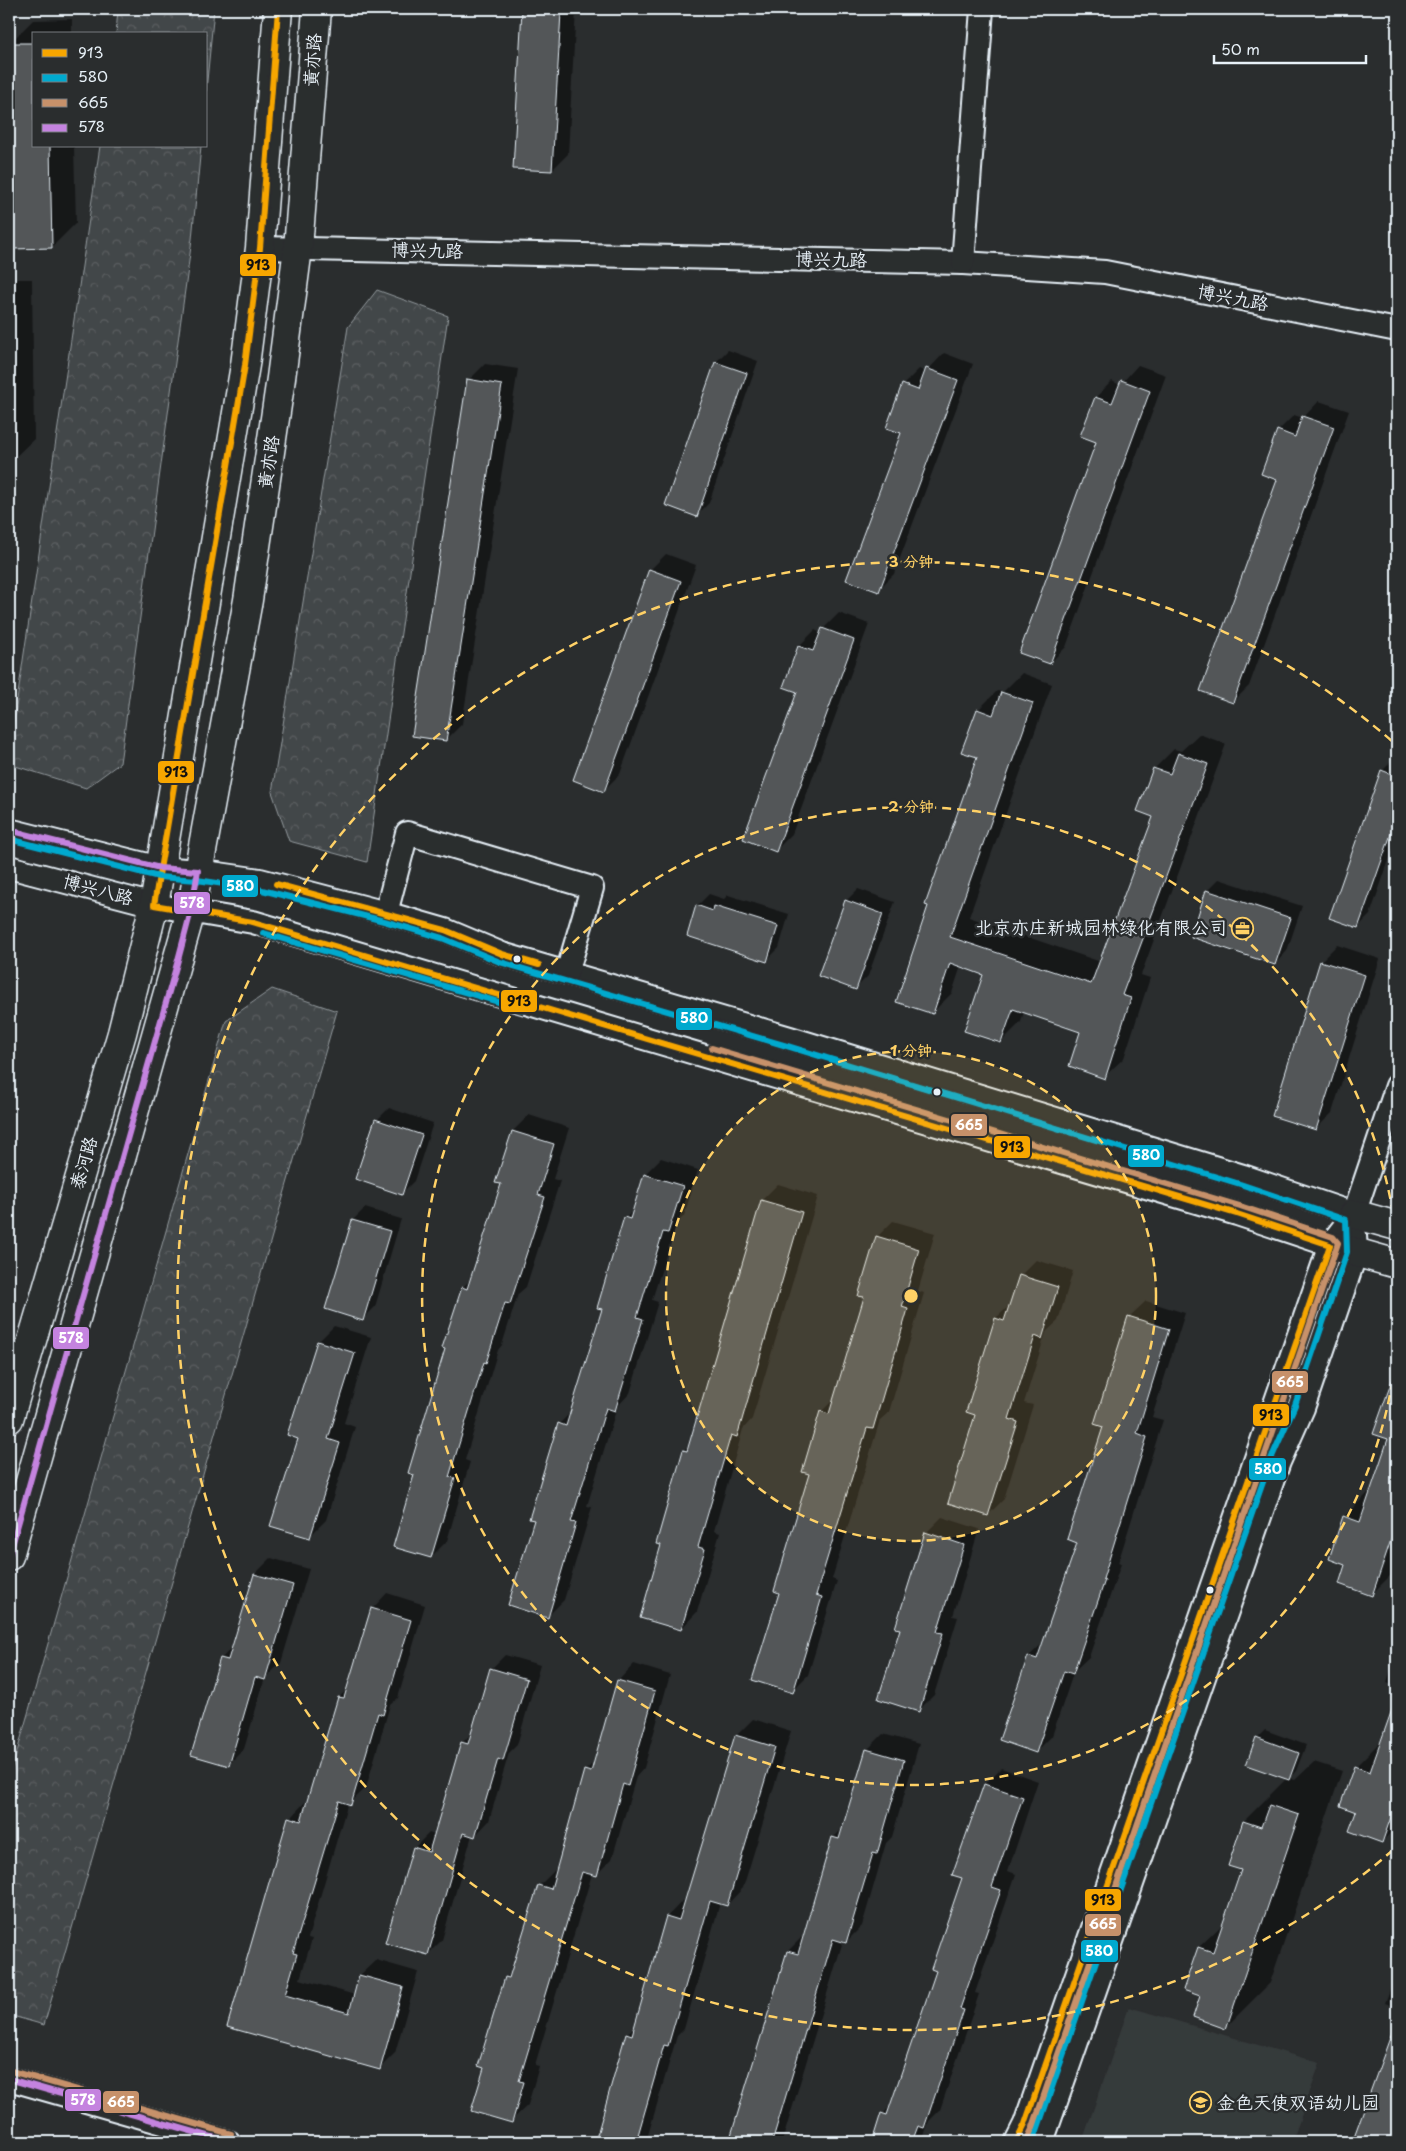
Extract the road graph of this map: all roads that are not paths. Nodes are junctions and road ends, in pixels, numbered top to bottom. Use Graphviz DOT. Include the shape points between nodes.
graph roads {
  1 [pos="278,9"];
  2 [pos="317,9"];
  3 [pos="982,9"];
  4 [pos="260,248"];
  5 [pos="298,248"];
  6 [pos="963,263"];
  7 [pos="1397,330"];
  8 [pos="9,830"];
  9 [pos="9,867"];
  10 [pos="160,868"];
  11 [pos="198,871"];
  12 [pos="154,905"];
  13 [pos="191,911"];
  14 [pos="386,913"];
  15 [pos="567,973"];
  16 [pos="1397,1086"];
  17 [pos="1354,1214"];
  18 [pos="1397,1226"];
  19 [pos="1330,1245"];
  20 [pos="1356,1253"];
  21 [pos="1397,1264"];
  22 [pos="9,1419"];
  23 [pos="9,1556"];
  24 [pos="9,2080"];
  25 [pos="229,2142"];
  26 [pos="1016,2142"];
  27 [pos="1042,2142"];
  1 -- 4 [label="main road"];
  2 -- 5 [label="main road, 黄亦路"];
  3 -- 6 [label="street"];
  4 -- 5 [label="street, 博兴九路"];
  4 -- 10 [label="main road" via="245,366"];
  5 -- 6 [label="street, 博兴九路"];
  5 -- 11 [label="main road, 黄亦路" via="248,600"];
  6 -- 7 [label="street, 博兴九路" via="1105,272"];
  8 -- 10 [label="street, 博兴八路"];
  9 -- 12 [label="street, 博兴八路"];
  10 -- 11 [label="street, 博兴八路"];
  10 -- 12 [label="main road"];
  11 -- 13 [label="main road, 黄亦路"];
  11 -- 14 [label="street, 博兴八路" via="260,880"];
  12 -- 13 [label="street, 博兴八路"];
  12 -- 22 [label="main road, 泰河路" via="122,1033"];
  13 -- 19 [label="street, 博兴八路" via="253,922 424,972 1218,1208"];
  13 -- 23 [label="main road, 泰河路"];
  14 -- 15 [label="street, 博兴八路"];
  14 -- 15 [label="street" via="408,833 592,888"];
  15 -- 17 [label="street, 博兴八路" via="1205,1165"];
  16 -- 17 [label="street"];
  17 -- 18 [label="main road, 博兴八路"];
  17 -- 19 [label="street"];
  17 -- 20 [label="street"];
  19 -- 20 [label="main road, 博兴八路"];
  19 -- 26 [label="street" via="1025,2124"];
  20 -- 21 [label="main road, 博兴八路"];
  20 -- 27 [label="street" via="1303,1408 1276,1470"];
  24 -- 25 [label="street"];
}
